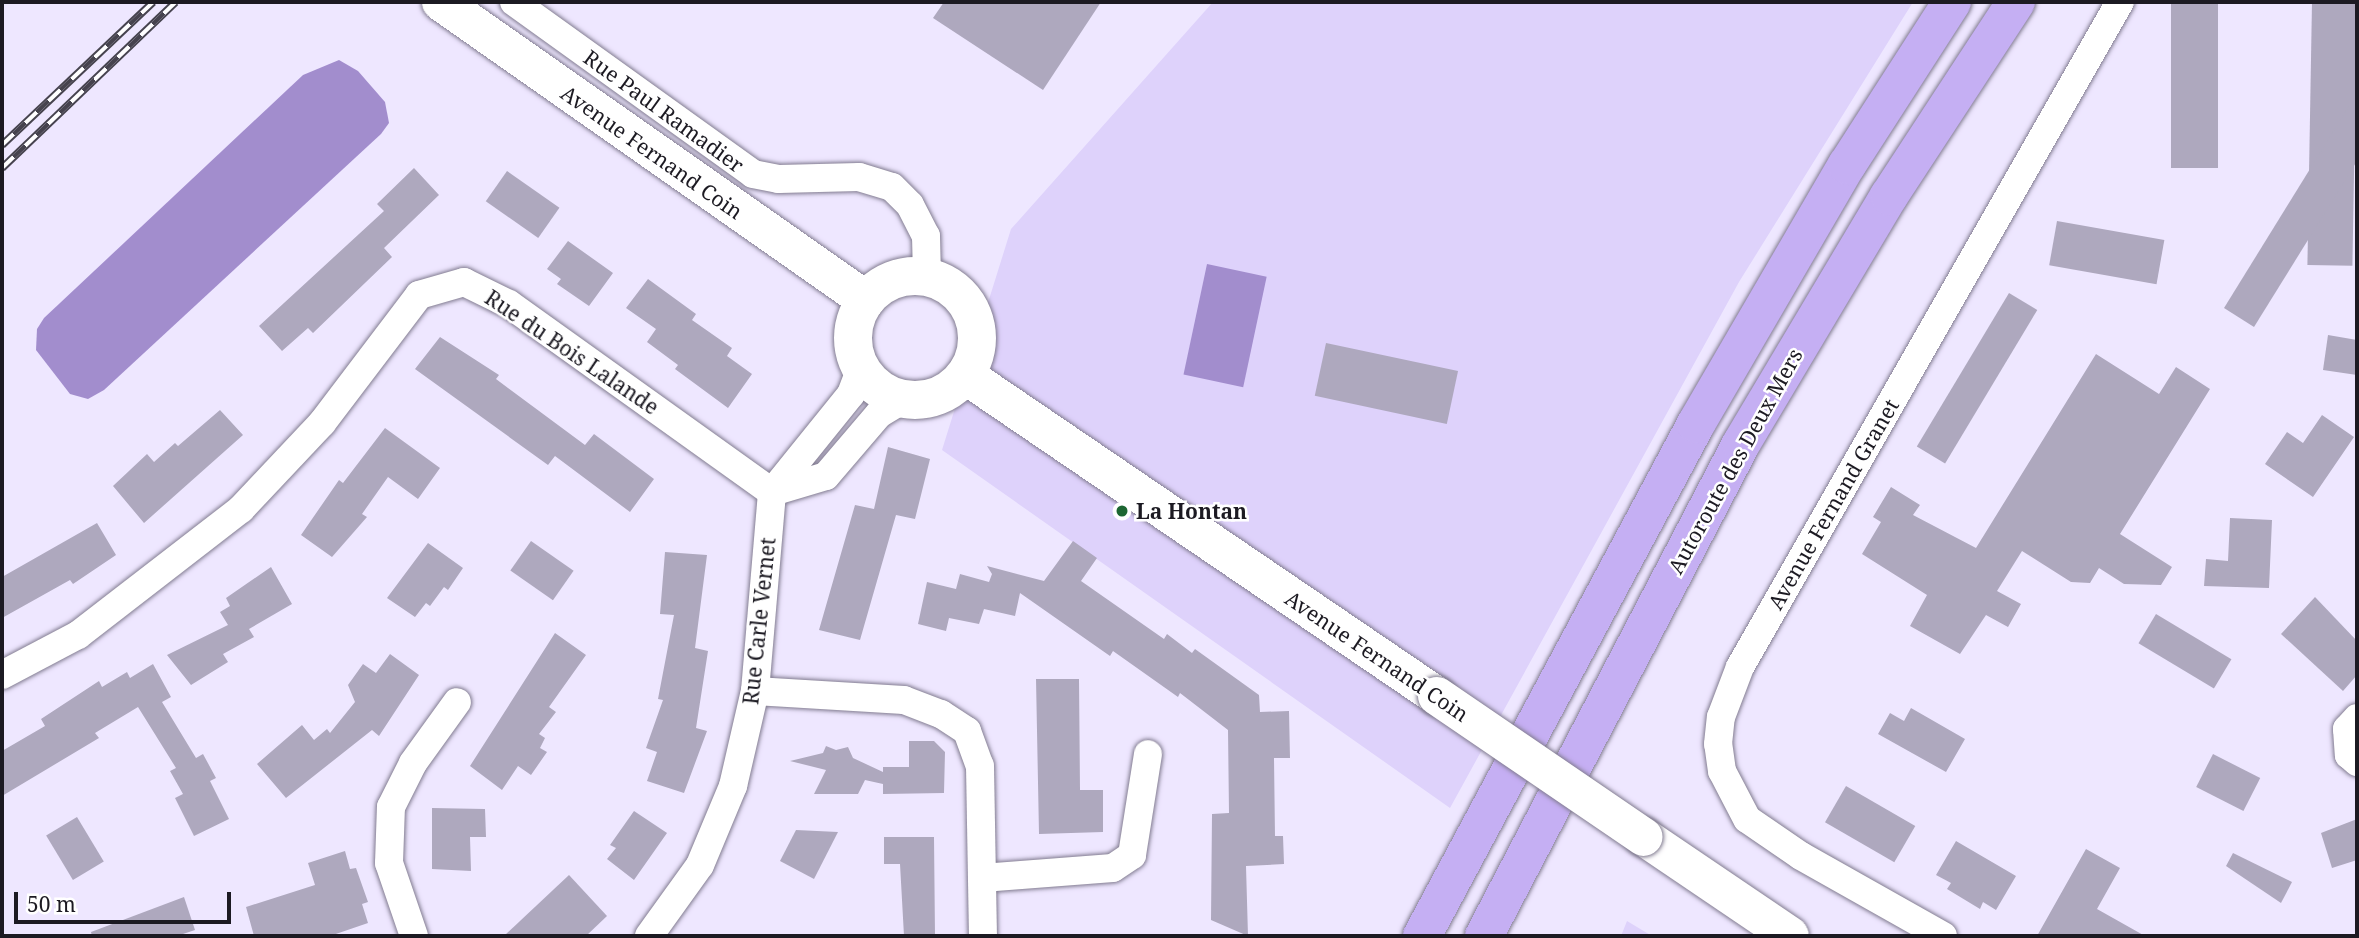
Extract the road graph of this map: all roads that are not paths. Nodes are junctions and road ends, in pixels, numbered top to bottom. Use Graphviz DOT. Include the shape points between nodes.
graph roads {
  1 [pos="440,2"];
  2 [pos="514,2"];
  3 [pos="1952,2"];
  4 [pos="2016,2"];
  5 [pos="2120,2"];
  6 [pos="927,277"];
  7 [pos="866,300"];
  8 [pos="861,368"];
  9 [pos="965,374"];
  10 [pos="904,399"];
  11 [pos="772,492"];
  12 [pos="2,675"];
  13 [pos="755,691"];
  14 [pos="457,702"];
  15 [pos="2357,718"];
  16 [pos="1148,754"];
  17 [pos="2357,762"];
  18 [pos="982,878"];
  19 [pos="414,936"];
  20 [pos="649,936"];
  21 [pos="983,936"];
  22 [pos="1422,936"];
  23 [pos="1483,936"];
  24 [pos="1790,936"];
  25 [pos="1943,936"];
  1 -- 7 [label="main road, Avenue Fernand Coin"];
  2 -- 6 [label="street, Rue Paul Ramadier" via="753,174 770,179 859,177 892,187 910,205 926,236"];
  3 -- 22 [label="highway" via="1847,165 1696,424"];
  4 -- 23 [label="highway, Autoroute des Deux Mers" via="1889,196 1741,444"];
  5 -- 25 [label="street, Avenue Fernand Granet" via="1740,667 1721,717 1722,771 1747,819 1793,851"];
  6 -- 7 [label="main road" via="893,280"];
  6 -- 9 [label="main road" via="952,288 975,321 974,358"];
  7 -- 8 [label="main road" via="853,334"];
  8 -- 10 [label="main road" via="872,383"];
  8 -- 11 [label="street" via="850,394"];
  9 -- 10 [label="main road" via="938,396"];
  9 -- 24 [label="main road, Avenue Fernand Coin, bridge"];
  10 -- 11 [label="street" via="879,414 825,476"];
  11 -- 12 [label="street, Rue du Bois Lalande" via="509,304 464,282 419,295 322,423 241,509 78,635"];
  11 -- 13 [label="street, Rue Carle Vernet"];
  13 -- 18 [label="street" via="904,701 941,714 967,732 981,766"];
  13 -- 20 [label="street, Rue Carle Vernet" via="733,786 701,866"];
  14 -- 19 [label="street" via="413,762 391,807 389,863"];
  15 -- 17 [label="street" via="2347,729 2349,755"];
  16 -- 18 [label="street" via="1132,855 1113,868"];
  18 -- 21 [label="street"];
}
